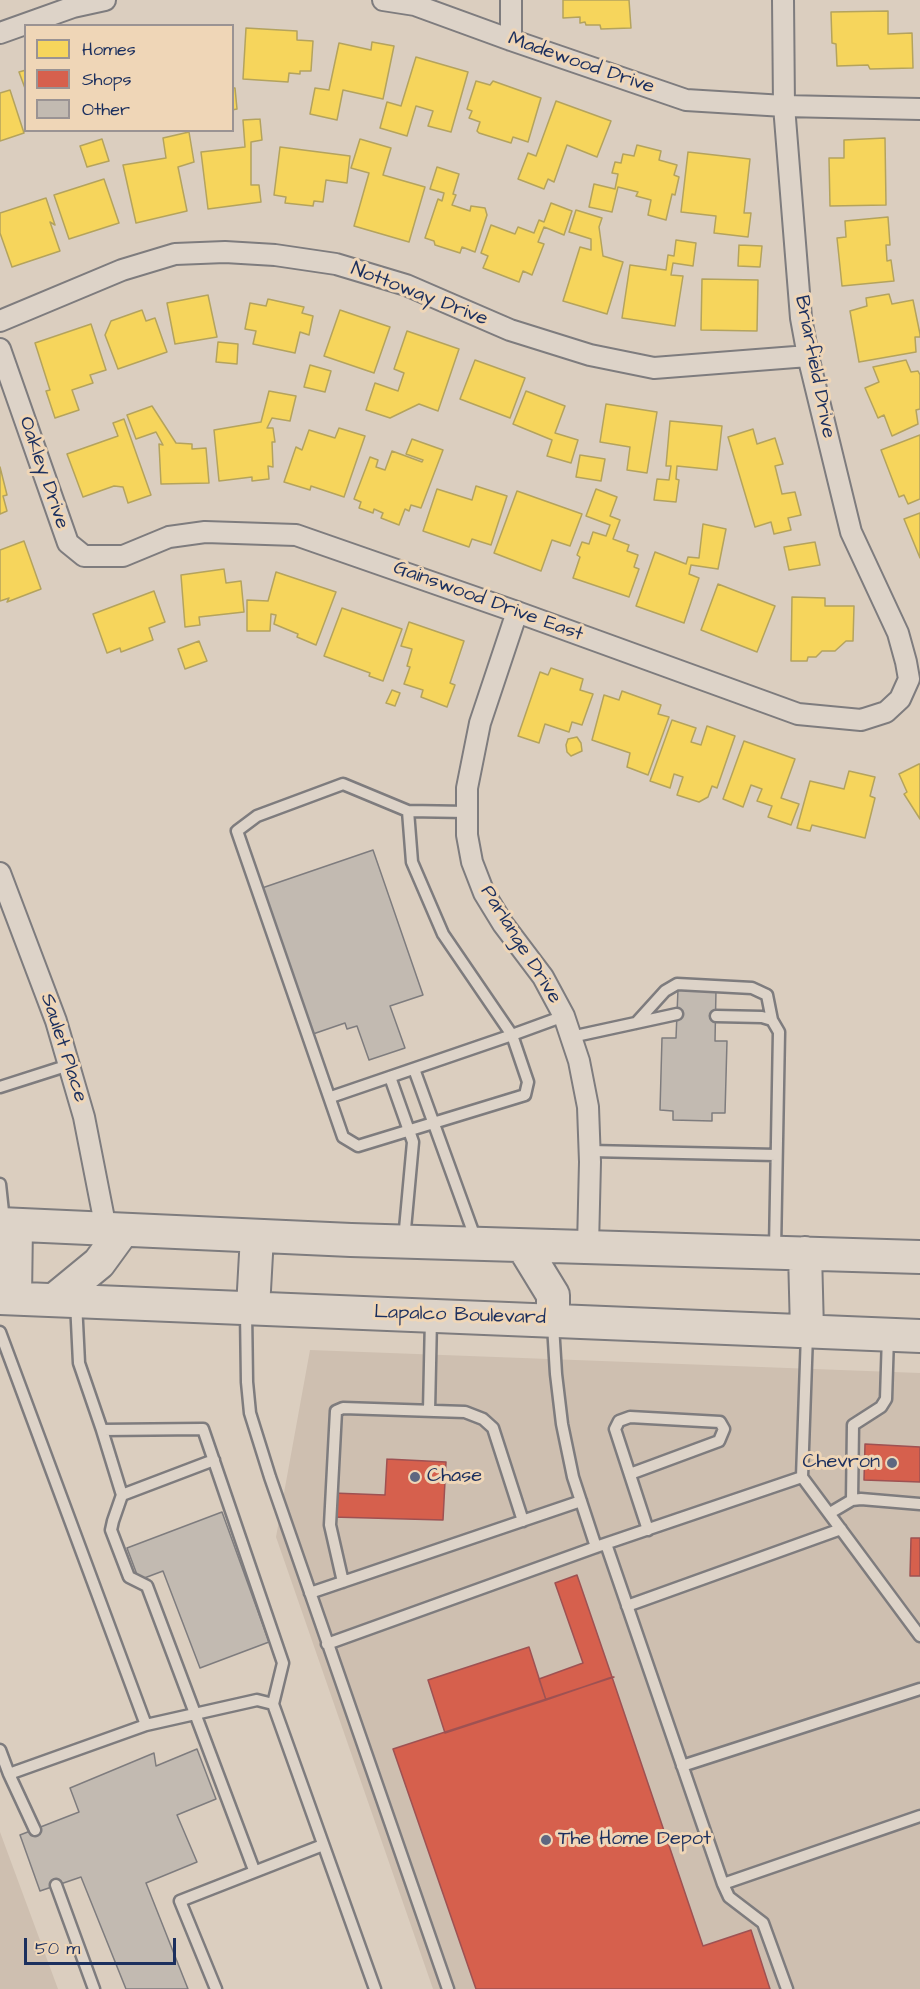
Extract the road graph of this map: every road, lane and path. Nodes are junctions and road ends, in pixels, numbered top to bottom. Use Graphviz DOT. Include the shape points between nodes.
graph roads {
  1 [pos="105,0"];
  2 [pos="383,0"];
  3 [pos="511,0"];
  4 [pos="783,0"];
  5 [pos="24,24"];
  6 [pos="25,24"];
  7 [pos="0,33"];
  8 [pos="511,40"];
  9 [pos="784,106"];
  10 [pos="920,109"];
  11 [pos="0,321"];
  12 [pos="0,349"];
  13 [pos="808,356"];
  14 [pos="84,556"];
  15 [pos="517,612"];
  16 [pos="886,712"];
  17 [pos="408,811"];
  18 [pos="467,812"];
  19 [pos="0,873"];
  20 [pos="677,1014"];
  21 [pos="564,1016"];
  22 [pos="716,1016"];
  23 [pos="772,1020"];
  24 [pos="636,1023"];
  25 [pos="512,1035"];
  26 [pos="571,1037"];
  27 [pos="69,1065"];
  28 [pos="414,1069"];
  29 [pos="390,1077"];
  30 [pos="0,1087"];
  31 [pos="331,1097"];
  32 [pos="433,1124"];
  33 [pos="409,1131"];
  34 [pos="590,1151"];
  35 [pos="776,1155"];
  36 [pos="0,1184"];
  37 [pos="7,1225"];
  38 [pos="114,1229"];
  39 [pos="257,1236"];
  40 [pos="404,1241"];
  41 [pos="477,1243"];
  42 [pos="523,1246"];
  43 [pos="588,1246"];
  44 [pos="790,1252"];
  45 [pos="920,1257"];
  46 [pos="7,1298"];
  47 [pos="65,1300"];
  48 [pos="250,1308"];
  49 [pos="431,1315"];
  50 [pos="553,1320"];
  51 [pos="807,1331"];
  52 [pos="0,1332"];
  53 [pos="888,1334"];
  54 [pos="920,1336"];
  55 [pos="429,1411"];
  56 [pos="102,1430"];
  57 [pos="214,1460"];
  58 [pos="630,1474"];
  59 [pos="802,1477"];
  60 [pos="122,1495"];
  61 [pos="852,1500"];
  62 [pos="581,1501"];
  63 [pos="920,1504"];
  64 [pos="830,1513"];
  65 [pos="524,1521"];
  66 [pos="841,1528"];
  67 [pos="648,1530"];
  68 [pos="601,1546"];
  69 [pos="343,1582"];
  70 [pos="310,1593"];
  71 [pos="627,1606"];
  72 [pos="920,1636"];
  73 [pos="327,1644"];
  74 [pos="920,1689"];
  75 [pos="273,1704"];
  76 [pos="195,1714"];
  77 [pos="146,1725"];
  78 [pos="0,1750"];
  79 [pos="682,1766"];
  80 [pos="9,1774"];
  81 [pos="920,1816"];
  82 [pos="35,1830"];
  83 [pos="324,1845"];
  84 [pos="254,1870"];
  85 [pos="723,1884"];
  86 [pos="56,1885"];
  87 [pos="94,1989"];
  88 [pos="216,1989"];
  89 [pos="375,1989"];
  90 [pos="448,1989"];
  91 [pos="787,1989"];
  1 -- 6 [label="street"];
  2 -- 8 [label="street, Madewood Drive" via="415,5"];
  3 -- 8 [label="street"];
  4 -- 9 [label="street, Briarfield Drive"];
  5 -- 7 [label="street"];
  8 -- 9 [label="street, Madewood Drive" via="686,100"];
  9 -- 10 [label="street, Madewood Drive"];
  9 -- 13 [label="street, Briarfield Drive" via="801,318"];
  11 -- 13 [label="street, Nottoway Drive" via="122,270 175,254 225,252 336,264 406,285 510,330 590,355 654,368"];
  12 -- 14 [label="street, Oakley Drive" via="68,543"];
  13 -- 16 [label="street, Briarfield Drive" via="851,532 898,633 906,662 909,679 900,699"];
  14 -- 15 [label="street, Gainswood Drive East" via="123,556 169,537 204,532 296,535"];
  15 -- 16 [label="street, Gainswood Drive East" via="798,714 861,720"];
  15 -- 18 [label="street, Parlange Drive" via="480,723 467,788"];
  17 -- 18 [label="lane"];
  17 -- 25 [label="lane" via="412,862 443,934"];
  17 -- 31 [label="lane" via="343,784 257,816 237,831"];
  18 -- 21 [label="street, Parlange Drive" via="472,862 484,893 543,977"];
  19 -- 27 [label="street, Saulet Place"];
  20 -- 24 [label="lane"];
  21 -- 25 [label="lane"];
  21 -- 26 [label="street, Parlange Drive"];
  22 -- 23 [label="lane"];
  23 -- 24 [label="lane" via="767,995 752,988 677,984 664,991"];
  23 -- 35 [label="lane" via="779,1032"];
  24 -- 26 [label="lane"];
  25 -- 28 [label="lane"];
  25 -- 32 [label="lane" via="528,1082 525,1095"];
  26 -- 34 [label="street, Parlange Drive" via="588,1107"];
  27 -- 30 [label="lane"];
  27 -- 38 [label="street, Saulet Place"];
  28 -- 29 [label="lane"];
  28 -- 32 [label="lane"];
  29 -- 31 [label="lane"];
  29 -- 33 [label="lane"];
  31 -- 33 [label="lane" via="344,1137 358,1146"];
  32 -- 33 [label="lane"];
  32 -- 41 [label="lane"];
  33 -- 40 [label="lane" via="413,1142"];
  34 -- 35 [label="lane"];
  34 -- 43 [label="street, Parlange Drive"];
  35 -- 44 [label="lane"];
  36 -- 37 [label="lane"];
  37 -- 38 [label="main road"];
  37 -- 46 [label="main road"];
  38 -- 39 [label="main road"];
  38 -- 47 [label="main road" via="99,1263"];
  39 -- 40 [label="main road"];
  39 -- 48 [label="main road"];
  40 -- 41 [label="main road"];
  41 -- 42 [label="main road"];
  42 -- 43 [label="main road"];
  42 -- 50 [label="main road" via="553,1295"];
  43 -- 44 [label="main road"];
  44 -- 45 [label="main road"];
  44 -- 51 [label="main road"];
  46 -- 47 [label="main road, Lapalco Boulevard"];
  47 -- 48 [label="main road, Lapalco Boulevard"];
  47 -- 56 [label="lane" via="79,1363"];
  48 -- 49 [label="main road, Lapalco Boulevard"];
  48 -- 70 [label="lane" via="250,1413"];
  49 -- 50 [label="main road, Lapalco Boulevard"];
  49 -- 55 [label="lane"];
  50 -- 51 [label="main road, Lapalco Boulevard"];
  50 -- 62 [label="lane" via="561,1424"];
  51 -- 53 [label="main road, Lapalco Boulevard"];
  51 -- 59 [label="lane"];
  52 -- 77 [label="lane"];
  53 -- 54 [label="main road, Lapalco Boulevard"];
  53 -- 61 [label="lane" via="886,1399 881,1407 853,1425"];
  55 -- 65 [label="lane" via="465,1412 493,1428"];
  55 -- 69 [label="lane" via="336,1411 330,1525"];
  56 -- 57 [label="lane" via="203,1429"];
  56 -- 60 [label="lane"];
  57 -- 60 [label="lane"];
  57 -- 75 [label="lane" via="283,1663"];
  58 -- 58 [label="lane" via="615,1429 619,1421 630,1417 720,1422 724,1429 719,1441"];
  58 -- 67 [label="lane"];
  59 -- 64 [label="lane"];
  59 -- 67 [label="lane"];
  60 -- 76 [label="lane" via="111,1530 129,1576 147,1586"];
  61 -- 63 [label="lane"];
  61 -- 64 [label="lane"];
  62 -- 65 [label="lane"];
  62 -- 68 [label="lane"];
  64 -- 66 [label="lane"];
  65 -- 69 [label="lane"];
  66 -- 71 [label="lane"];
  66 -- 72 [label="lane"];
  67 -- 68 [label="lane"];
  68 -- 71 [label="lane"];
  68 -- 73 [label="lane"];
  69 -- 70 [label="lane"];
  70 -- 73 [label="lane"];
  71 -- 79 [label="lane"];
  73 -- 90 [label="lane"];
  74 -- 79 [label="lane"];
  75 -- 76 [label="lane" via="257,1700"];
  75 -- 83 [label="lane"];
  76 -- 77 [label="lane"];
  76 -- 84 [label="lane"];
  77 -- 80 [label="lane"];
  78 -- 80 [label="lane"];
  79 -- 85 [label="lane"];
  80 -- 82 [label="lane"];
  81 -- 85 [label="lane"];
  83 -- 84 [label="lane"];
  83 -- 89 [label="lane"];
  84 -- 88 [label="lane" via="180,1900"];
  85 -- 91 [label="lane" via="729,1897 763,1923"];
  86 -- 87 [label="lane"];
}
